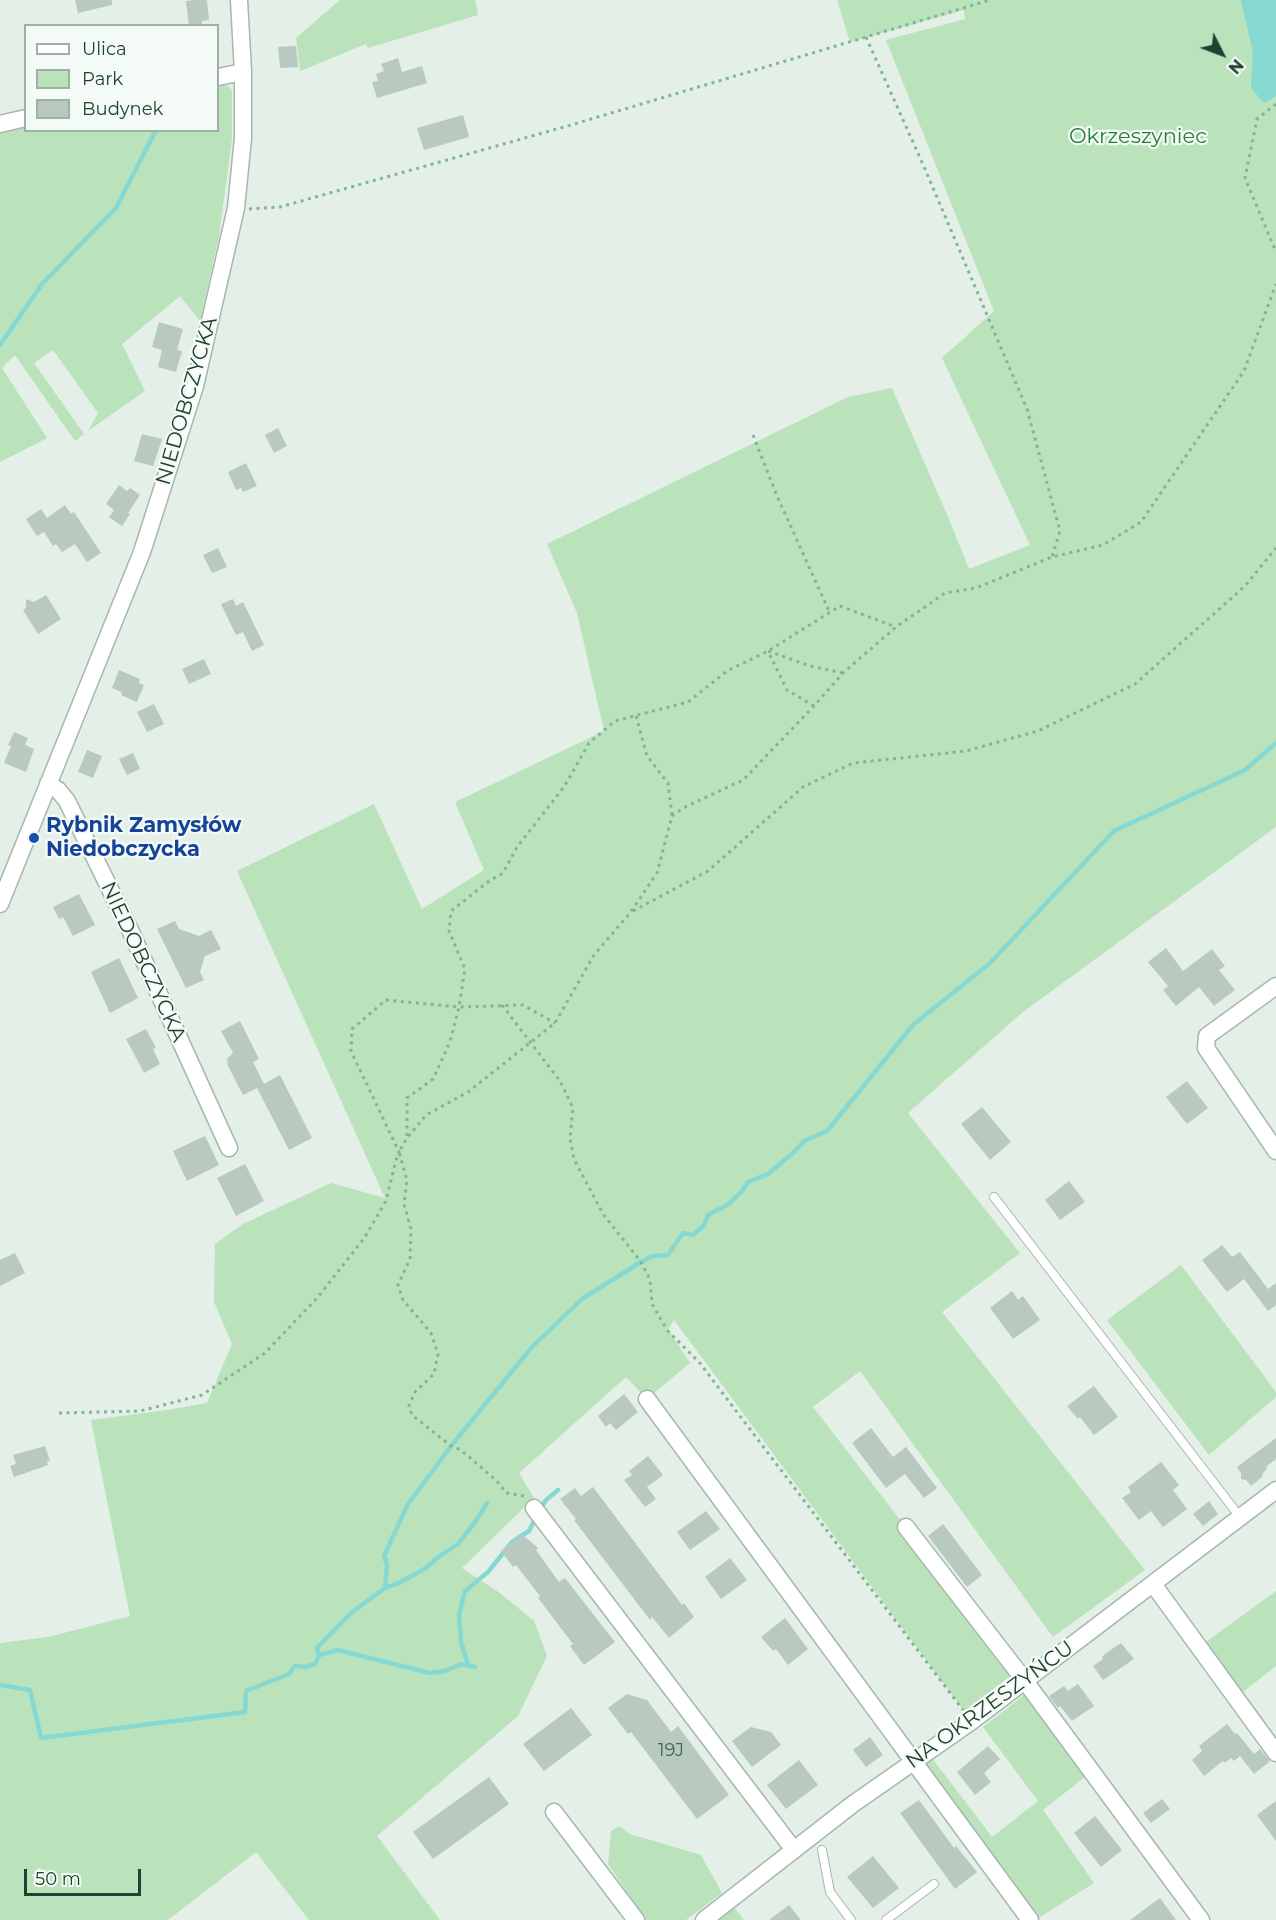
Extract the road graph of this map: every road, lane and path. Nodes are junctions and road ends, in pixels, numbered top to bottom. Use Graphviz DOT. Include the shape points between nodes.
graph roads {
  1 [pos="239,0"];
  2 [pos="990,0"];
  3 [pos="866,37"];
  4 [pos="243,72"];
  5 [pos="219,77"];
  6 [pos="1276,104"];
  7 [pos="24,118"];
  8 [pos="0,124"];
  9 [pos="236,208"];
  10 [pos="1276,252"];
  11 [pos="1276,284"];
  12 [pos="753,435"];
  13 [pos="1276,548"];
  14 [pos="1052,557"];
  15 [pos="829,611"];
  16 [pos="896,627"];
  17 [pos="768,651"];
  18 [pos="843,673"];
  19 [pos="814,706"];
  20 [pos="636,716"];
  21 [pos="48,784"];
  22 [pos="672,816"];
  23 [pos="0,904"];
  24 [pos="630,913"];
  25 [pos="1276,986"];
  26 [pos="502,1005"];
  27 [pos="459,1007"];
  28 [pos="555,1023"];
  29 [pos="530,1042"];
  30 [pos="407,1138"];
  31 [pos="229,1148"];
  32 [pos="1276,1151"];
  33 [pos="399,1152"];
  34 [pos="994,1197"];
  35 [pos="647,1399"];
  36 [pos="59,1413"];
  37 [pos="1276,1490"];
  38 [pos="530,1502"];
  39 [pos="1240,1517"];
  40 [pos="906,1527"];
  41 [pos="1153,1584"];
  42 [pos="1025,1681"];
  43 [pos="972,1722"];
  44 [pos="1276,1753"];
  45 [pos="915,1761"];
  46 [pos="554,1812"];
  47 [pos="794,1850"];
  48 [pos="822,1850"];
  49 [pos="934,1884"];
  50 [pos="636,1920"];
  51 [pos="704,1920"];
  52 [pos="851,1920"];
  53 [pos="886,1920"];
  54 [pos="1030,1920"];
  55 [pos="1201,1920"];
  1 -- 4 [label="street, NIEDOBCZYCKA"];
  2 -- 3 [label="path"];
  3 -- 9 [label="path" via="280,207"];
  3 -- 14 [label="path" via="1027,409 1060,531"];
  4 -- 5 [label="street"];
  4 -- 9 [label="street, NIEDOBCZYCKA" via="243,138"];
  6 -- 10 [label="path" via="1257,119 1245,178"];
  7 -- 8 [label="street"];
  9 -- 21 [label="street, NIEDOBCZYCKA" via="195,386 153,519"];
  11 -- 14 [label="path" via="1244,371 1141,522 1102,545"];
  12 -- 15 [label="path"];
  13 -- 24 [label="path" via="1245,586 1135,684 1038,731 966,752 853,763 803,787 708,871"];
  14 -- 16 [label="path" via="976,588 945,593"];
  15 -- 16 [label="path" via="840,606"];
  15 -- 17 [label="path"];
  16 -- 18 [label="path"];
  17 -- 18 [label="path"];
  17 -- 19 [label="path" via="787,690"];
  17 -- 20 [label="path" via="727,671 688,702"];
  18 -- 19 [label="path"];
  19 -- 22 [label="path" via="743,780"];
  20 -- 22 [label="path" via="647,756 668,783"];
  20 -- 27 [label="path" via="615,722 589,744 564,787 518,846 503,873 451,911 449,931 465,969"];
  21 -- 23 [label="street, NIEDOBCZYCKA"];
  21 -- 31 [label="street, NIEDOBCZYCKA" via="67,801"];
  22 -- 24 [label="path" via="657,873"];
  24 -- 28 [label="path" via="594,955"];
  25 -- 32 [label="street" via="1207,1036 1206,1048"];
  26 -- 27 [label="path"];
  26 -- 28 [label="path" via="524,1005"];
  26 -- 29 [label="path"];
  27 -- 30 [label="path" via="450,1042 433,1079 407,1098"];
  27 -- 33 [label="path" via="386,1000 352,1029 351,1051"];
  28 -- 29 [label="path"];
  29 -- 30 [label="path" via="468,1092 426,1115"];
  29 -- 43 [label="path" via="560,1081 573,1108 570,1139 574,1159 603,1214 641,1262 650,1280 652,1304 667,1330 699,1362"];
  30 -- 33 [label="path"];
  33 -- 36 [label="path" via="386,1201 365,1237 265,1353 202,1395 140,1411"];
  33 -- 38 [label="path" via="407,1180 404,1204 411,1239 410,1259 398,1285 403,1300 431,1332 438,1354 434,1374 415,1392 410,1406 412,1414 461,1450 506,1493"];
  34 -- 39 [label="lane"];
  35 -- 45 [label="street"];
  37 -- 39 [label="street, NA OKRZESZYŃCU"];
  38 -- 47 [label="street"];
  39 -- 41 [label="street, NA OKRZESZYŃCU"];
  40 -- 42 [label="street"];
  41 -- 42 [label="street, NA OKRZESZYŃCU"];
  41 -- 44 [label="street"];
  42 -- 43 [label="street, NA OKRZESZYŃCU"];
  42 -- 55 [label="street"];
  43 -- 45 [label="street, NA OKRZESZYŃCU"];
  45 -- 47 [label="street, NA OKRZESZYŃCU"];
  45 -- 54 [label="street"];
  46 -- 50 [label="street"];
  47 -- 51 [label="street, NA OKRZESZYŃCU"];
  48 -- 52 [label="lane" via="830,1892"];
  49 -- 53 [label="lane"];
}
